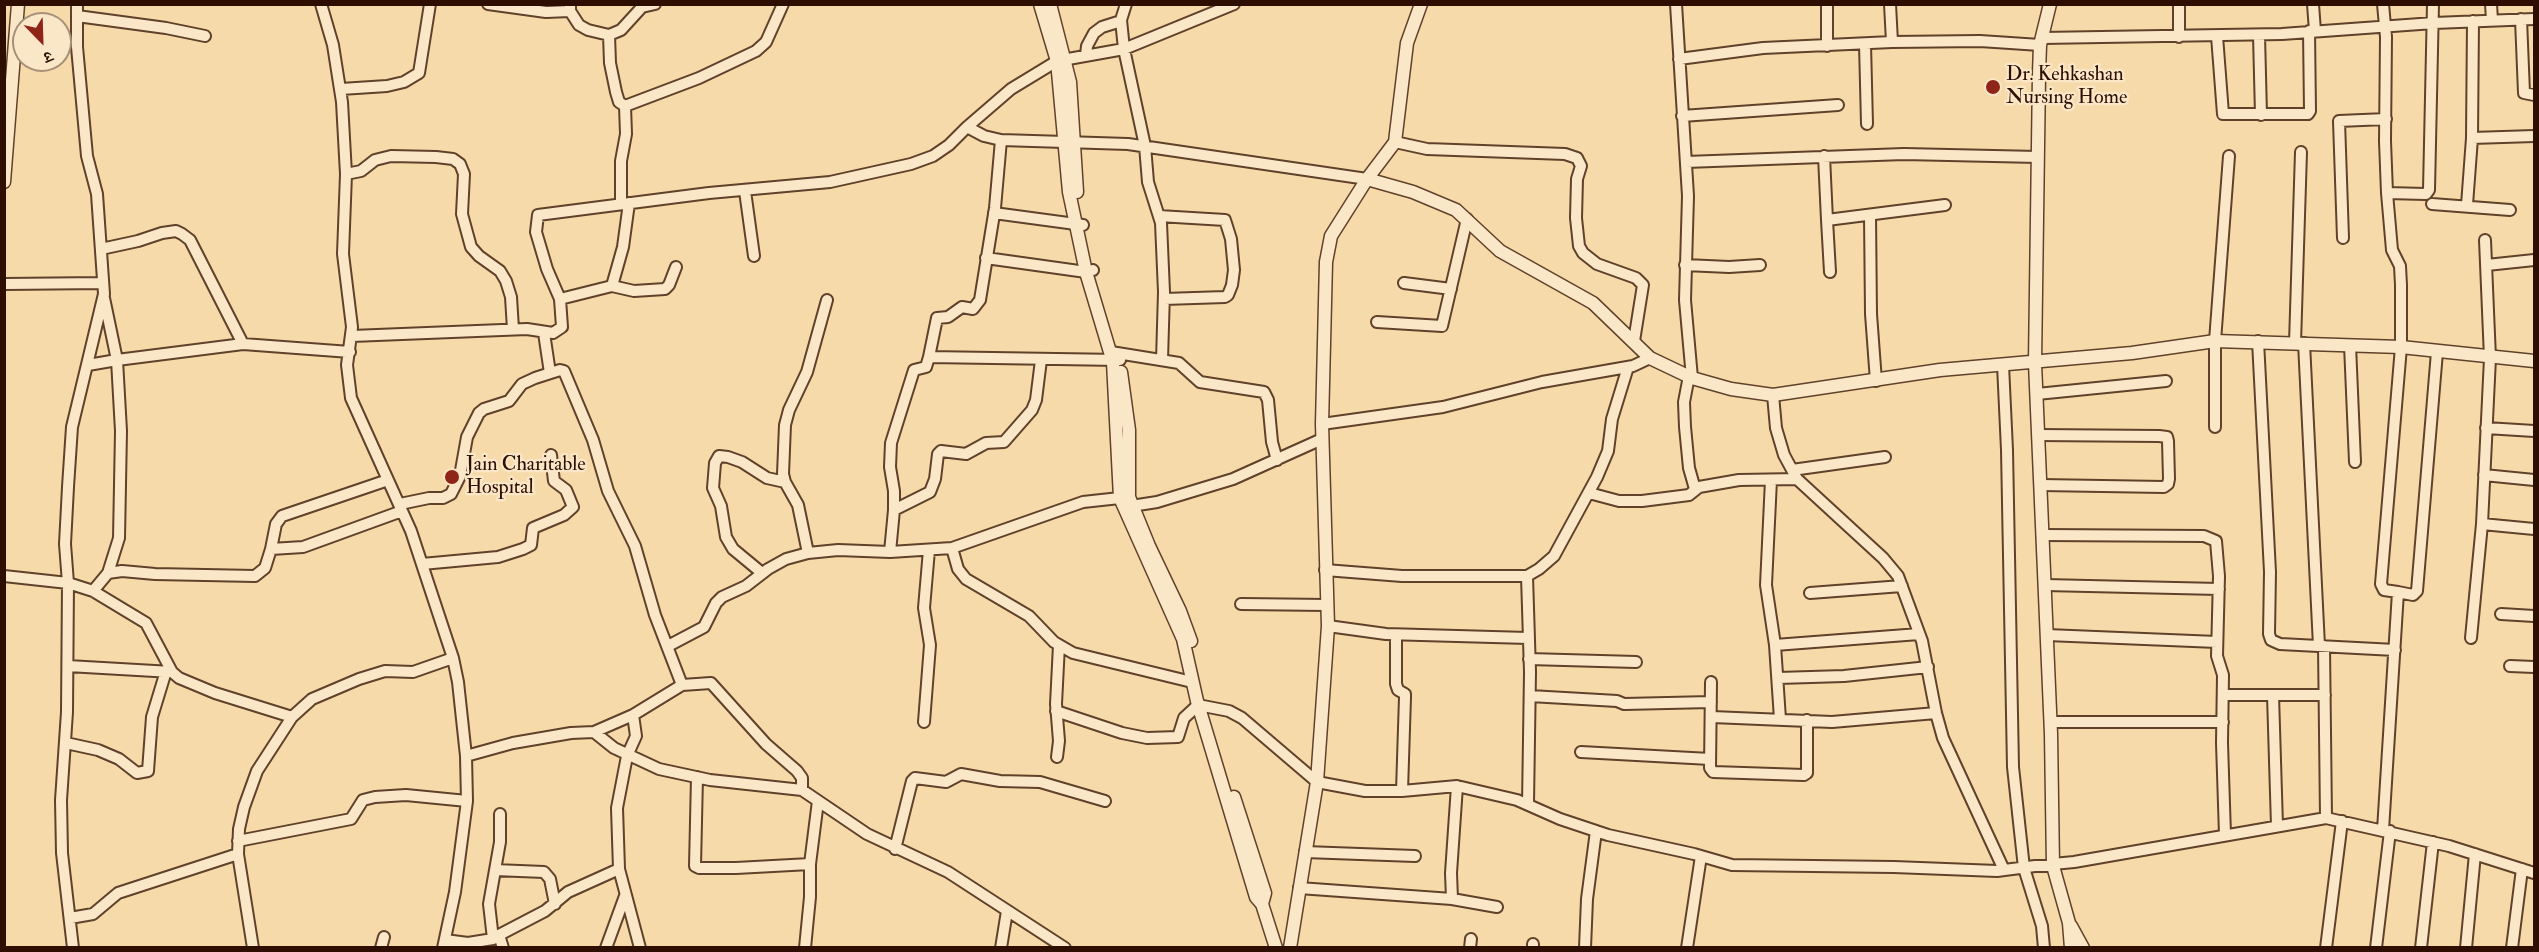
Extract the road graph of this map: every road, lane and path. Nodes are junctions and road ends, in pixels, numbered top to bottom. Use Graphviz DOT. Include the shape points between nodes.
graph roads {
  1 [pos="18,4"];
  2 [pos="321,4"];
  3 [pos="430,4"];
  4 [pos="489,4"];
  5 [pos="655,4"];
  6 [pos="783,4"];
  7 [pos="1040,4"];
  8 [pos="1050,4"];
  9 [pos="1126,4"];
  10 [pos="1234,4"];
  11 [pos="1421,4"];
  12 [pos="1676,4"];
  13 [pos="1827,4"];
  14 [pos="1890,4"];
  15 [pos="2050,4"];
  16 [pos="2179,4"];
  17 [pos="2313,4"];
  18 [pos="2383,4"];
  19 [pos="2433,4"];
  20 [pos="2491,4"];
  21 [pos="570,8"];
  22 [pos="77,10"];
  23 [pos="2521,19"];
  24 [pos="2535,19"];
  25 [pos="2492,20"];
  26 [pos="1121,21"];
  27 [pos="2473,21"];
  28 [pos="2434,23"];
  29 [pos="2385,26"];
  30 [pos="2312,31"];
  31 [pos="609,35"];
  32 [pos="2259,35"];
  33 [pos="205,36"];
  34 [pos="2217,36"];
  35 [pos="2179,37"];
  36 [pos="2041,41"];
  37 [pos="1892,42"];
  38 [pos="1865,44"];
  39 [pos="1827,46"];
  40 [pos="1124,50"];
  41 [pos="1086,54"];
  42 [pos="1679,59"];
  43 [pos="1061,60"];
  44 [pos="341,89"];
  45 [pos="2535,95"];
  46 [pos="1838,105"];
  47 [pos="625,106"];
  48 [pos="2261,115"];
  49 [pos="1682,116"];
  50 [pos="2386,119"];
  51 [pos="1867,124"];
  52 [pos="966,127"];
  53 [pos="2535,136"];
  54 [pos="2472,138"];
  55 [pos="1001,140"];
  56 [pos="1395,142"];
  57 [pos="1068,143"];
  58 [pos="1145,146"];
  59 [pos="2301,152"];
  60 [pos="1824,156"];
  61 [pos="2229,156"];
  62 [pos="2038,157"];
  63 [pos="1686,162"];
  64 [pos="346,174"];
  65 [pos="1367,179"];
  66 [pos="4,182"];
  67 [pos="745,191"];
  68 [pos="2387,193"];
  69 [pos="625,203"];
  70 [pos="2432,204"];
  71 [pos="1945,205"];
  72 [pos="2467,205"];
  73 [pos="2510,210"];
  74 [pos="994,213"];
  75 [pos="1870,215"];
  76 [pos="1159,216"];
  77 [pos="1467,219"];
  78 [pos="1827,220"];
  79 [pos="1080,225"];
  80 [pos="2343,238"];
  81 [pos="2486,240"];
  82 [pos="101,249"];
  83 [pos="754,256"];
  84 [pos="986,258"];
  85 [pos="2535,260"];
  86 [pos="1685,265"];
  87 [pos="1760,265"];
  88 [pos="2487,265"];
  89 [pos="676,267"];
  90 [pos="1090,271"];
  91 [pos="1830,272"];
  92 [pos="4,284"];
  93 [pos="1404,284"];
  94 [pos="612,286"];
  95 [pos="103,289"];
  96 [pos="1451,289"];
  97 [pos="560,299"];
  98 [pos="1164,299"];
  99 [pos="827,300"];
  100 [pos="1377,322"];
  101 [pos="513,329"];
  102 [pos="544,333"];
  103 [pos="352,336"];
  104 [pos="1634,341"];
  105 [pos="2215,341"];
  106 [pos="2258,342"];
  107 [pos="2299,343"];
  108 [pos="243,344"];
  109 [pos="2350,345"];
  110 [pos="2401,347"];
  111 [pos="350,352"];
  112 [pos="2437,352"];
  113 [pos="928,357"];
  114 [pos="1116,357"];
  115 [pos="1650,358"];
  116 [pos="2490,358"];
  117 [pos="117,360"];
  118 [pos="1041,360"];
  119 [pos="1162,360"];
  120 [pos="2535,361"];
  121 [pos="2035,363"];
  122 [pos="88,365"];
  123 [pos="2003,365"];
  124 [pos="1628,367"];
  125 [pos="550,373"];
  126 [pos="1691,377"];
  127 [pos="1876,381"];
  128 [pos="2166,381"];
  129 [pos="2037,394"];
  130 [pos="1773,396"];
  131 [pos="1322,424"];
  132 [pos="2215,427"];
  133 [pos="2486,428"];
  134 [pos="2535,430"];
  135 [pos="2038,435"];
  136 [pos="1322,439"];
  137 [pos="551,455"];
  138 [pos="1885,457"];
  139 [pos="1277,460"];
  140 [pos="2355,462"];
  141 [pos="1794,475"];
  142 [pos="2484,475"];
  143 [pos="388,480"];
  144 [pos="1771,480"];
  145 [pos="2535,480"];
  146 [pos="785,482"];
  147 [pos="2041,485"];
  148 [pos="1695,489"];
  149 [pos="1589,493"];
  150 [pos="1126,502"];
  151 [pos="401,508"];
  152 [pos="894,510"];
  153 [pos="2482,524"];
  154 [pos="2535,529"];
  155 [pos="2043,535"];
  156 [pos="952,548"];
  157 [pos="271,549"];
  158 [pos="929,550"];
  159 [pos="890,552"];
  160 [pos="808,553"];
  161 [pos="422,564"];
  162 [pos="1325,570"];
  163 [pos="108,573"];
  164 [pos="762,573"];
  165 [pos="4,576"];
  166 [pos="1527,576"];
  167 [pos="68,584"];
  168 [pos="2045,585"];
  169 [pos="1902,586"];
  170 [pos="2219,589"];
  171 [pos="93,591"];
  172 [pos="2398,592"];
  173 [pos="1810,593"];
  174 [pos="1241,604"];
  175 [pos="1327,605"];
  176 [pos="2501,614"];
  177 [pos="2535,616"];
  178 [pos="1328,626"];
  179 [pos="1396,634"];
  180 [pos="1919,634"];
  181 [pos="2047,635"];
  182 [pos="1528,638"];
  183 [pos="2471,639"];
  184 [pos="2217,642"];
  185 [pos="1059,645"];
  186 [pos="1775,645"];
  187 [pos="668,646"];
  188 [pos="2322,646"];
  189 [pos="2394,650"];
  190 [pos="453,658"];
  191 [pos="1529,659"];
  192 [pos="1636,662"];
  193 [pos="68,666"];
  194 [pos="2510,666"];
  195 [pos="1928,668"];
  196 [pos="2535,668"];
  197 [pos="169,671"];
  198 [pos="1778,678"];
  199 [pos="1192,682"];
  200 [pos="1711,682"];
  201 [pos="682,685"];
  202 [pos="2224,695"];
  203 [pos="2273,695"];
  204 [pos="2325,695"];
  205 [pos="1530,696"];
  206 [pos="1711,702"];
  207 [pos="1202,705"];
  208 [pos="1056,711"];
  209 [pos="1936,713"];
  210 [pos="633,716"];
  211 [pos="292,717"];
  212 [pos="1712,717"];
  213 [pos="1780,719"];
  214 [pos="1807,720"];
  215 [pos="924,722"];
  216 [pos="2051,722"];
  217 [pos="2223,722"];
  218 [pos="594,732"];
  219 [pos="66,743"];
  220 [pos="1581,752"];
  221 [pos="466,756"];
  222 [pos="627,756"];
  223 [pos="1057,757"];
  224 [pos="1710,759"];
  225 [pos="697,777"];
  226 [pos="1317,782"];
  227 [pos="1457,786"];
  228 [pos="802,790"];
  229 [pos="1402,791"];
  230 [pos="467,801"];
  231 [pos="818,801"];
  232 [pos="1105,801"];
  233 [pos="1528,804"];
  234 [pos="500,814"];
  235 [pos="2326,818"];
  236 [pos="2342,821"];
  237 [pos="2277,826"];
  238 [pos="2386,830"];
  239 [pos="1596,831"];
  240 [pos="2225,835"];
  241 [pos="238,841"];
  242 [pos="2433,842"];
  243 [pos="895,849"];
  244 [pos="1305,852"];
  245 [pos="238,854"];
  246 [pos="2475,854"];
  247 [pos="1415,856"];
  248 [pos="1701,856"];
  249 [pos="810,864"];
  250 [pos="2053,865"];
  251 [pos="2024,868"];
  252 [pos="619,869"];
  253 [pos="2522,869"];
  254 [pos="495,870"];
  255 [pos="2004,870"];
  256 [pos="2535,873"];
  257 [pos="1299,888"];
  258 [pos="625,896"];
  259 [pos="1452,899"];
  260 [pos="555,903"];
  261 [pos="1497,907"];
  262 [pos="1007,911"];
  263 [pos="70,918"];
  264 [pos="2069,923"];
  265 [pos="496,937"];
  266 [pos="444,944"];
  267 [pos="73,948"];
  268 [pos="253,948"];
  269 [pos="503,948"];
  270 [pos="606,948"];
  271 [pos="640,948"];
  272 [pos="805,948"];
  273 [pos="1001,948"];
  274 [pos="1065,948"];
  275 [pos="1276,948"];
  276 [pos="1290,948"];
  277 [pos="1585,948"];
  278 [pos="1687,948"];
  279 [pos="2044,948"];
  280 [pos="2071,948"];
  281 [pos="2083,948"];
  282 [pos="2325,948"];
  283 [pos="2376,948"];
  284 [pos="2421,948"];
  285 [pos="2466,948"];
  286 [pos="2512,948"];
  1 -- 66 [label="street"];
  2 -- 44 [label="street"];
  3 -- 44 [label="street" via="419,73 387,86"];
  4 -- 21 [label="street" via="546,12"];
  5 -- 31 [label="street" via="642,7 621,30"];
  6 -- 47 [label="street" via="766,42 756,51"];
  7 -- 43 [label="street"];
  8 -- 43 [label="street"];
  9 -- 26 [label="street"];
  10 -- 40 [label="street"];
  11 -- 56 [label="street" via="1407,43"];
  12 -- 42 [label="street"];
  13 -- 39 [label="street"];
  14 -- 37 [label="street"];
  15 -- 36 [label="street"];
  16 -- 35 [label="street"];
  17 -- 30 [label="street"];
  18 -- 29 [label="street"];
  19 -- 28 [label="street"];
  20 -- 25 [label="street"];
  21 -- 31 [label="street" via="579,25"];
  22 -- 33 [label="street"];
  22 -- 82 [label="street" via="87,156 97,194"];
  23 -- 24 [label="street"];
  23 -- 25 [label="street"];
  23 -- 45 [label="street" via="2524,93"];
  25 -- 27 [label="street"];
  26 -- 40 [label="street"];
  26 -- 41 [label="street" via="1094,33"];
  27 -- 28 [label="street"];
  27 -- 54 [label="street"];
  28 -- 29 [label="street"];
  28 -- 68 [label="street" via="2429,190 2426,194"];
  29 -- 30 [label="street"];
  29 -- 50 [label="street"];
  30 -- 32 [label="street"];
  30 -- 48 [label="street" via="2309,113"];
  31 -- 47 [label="street" via="616,92"];
  32 -- 34 [label="street"];
  32 -- 48 [label="street"];
  34 -- 35 [label="street"];
  34 -- 48 [label="street" via="2223,114"];
  35 -- 36 [label="street"];
  36 -- 37 [label="street"];
  36 -- 62 [label="street"];
  37 -- 38 [label="street"];
  38 -- 39 [label="street"];
  38 -- 51 [label="street"];
  39 -- 42 [label="street" via="1763,48"];
  40 -- 41 [label="street"];
  40 -- 58 [label="street"];
  41 -- 43 [label="street"];
  42 -- 49 [label="street"];
  43 -- 52 [label="street" via="1011,90"];
  43 -- 57 [label="street"];
  44 -- 64 [label="street"];
  46 -- 49 [label="street"];
  47 -- 69 [label="street" via="626,134 621,161"];
  49 -- 63 [label="street"];
  50 -- 68 [label="street"];
  50 -- 80 [label="street" via="2339,121"];
  52 -- 55 [label="street"];
  52 -- 67 [label="street" via="941,151 911,164 830,182"];
  53 -- 54 [label="street"];
  54 -- 72 [label="street"];
  55 -- 57 [label="street"];
  55 -- 74 [label="street"];
  56 -- 65 [label="street"];
  56 -- 104 [label="street" via="1427,149 1565,154 1576,158 1581,166 1576,198 1579,246 1597,264 1635,278 1643,285"];
  57 -- 58 [label="street" via="1094,141"];
  57 -- 79 [label="street" via="1069,192"];
  58 -- 65 [label="street"];
  58 -- 76 [label="street" via="1148,182"];
  59 -- 107 [label="street"];
  60 -- 62 [label="street"];
  60 -- 63 [label="street"];
  60 -- 78 [label="street"];
  61 -- 105 [label="street"];
  62 -- 121 [label="street"];
  63 -- 86 [label="street"];
  64 -- 101 [label="street" via="391,156 436,157 460,164 464,174 462,214 471,247 506,281"];
  64 -- 103 [label="street" via="344,254"];
  65 -- 77 [label="street" via="1430,198"];
  65 -- 131 [label="street" via="1331,236 1326,262"];
  67 -- 69 [label="street"];
  67 -- 83 [label="street"];
  68 -- 110 [label="street" via="2392,250 2400,272"];
  69 -- 94 [label="street" via="623,247"];
  69 -- 97 [label="street" via="538,215 536,232"];
  70 -- 72 [label="street"];
  71 -- 75 [label="street"];
  72 -- 73 [label="street"];
  74 -- 79 [label="street"];
  74 -- 84 [label="street"];
  75 -- 78 [label="street"];
  75 -- 127 [label="street"];
  76 -- 98 [label="street"];
  76 -- 98 [label="street" via="1225,219 1234,270 1228,295"];
  77 -- 96 [label="street"];
  77 -- 104 [label="street" via="1500,251 1593,303"];
  78 -- 91 [label="street"];
  79 -- 90 [label="street"];
  81 -- 88 [label="street"];
  82 -- 95 [label="street"];
  82 -- 108 [label="street" via="162,232 182,234 190,240"];
  84 -- 90 [label="street"];
  84 -- 113 [label="street" via="980,300 973,309 962,307 948,317 936,318"];
  85 -- 88 [label="street"];
  86 -- 87 [label="street"];
  86 -- 126 [label="street"];
  88 -- 116 [label="street"];
  89 -- 94 [label="street" via="665,289 634,291"];
  90 -- 114 [label="street"];
  92 -- 95 [label="street"];
  93 -- 96 [label="street"];
  94 -- 97 [label="street"];
  95 -- 117 [label="street"];
  95 -- 122 [label="street"];
  96 -- 100 [label="street" via="1442,326"];
  97 -- 102 [label="street" via="562,327"];
  98 -- 119 [label="street"];
  99 -- 146 [label="street" via="807,372 785,425"];
  101 -- 102 [label="street"];
  101 -- 103 [label="street"];
  102 -- 125 [label="street"];
  103 -- 111 [label="street"];
  104 -- 115 [label="street"];
  105 -- 106 [label="street"];
  105 -- 121 [label="street"];
  105 -- 132 [label="street"];
  106 -- 107 [label="street"];
  106 -- 188 [label="street" via="2270,572 2269,634 2274,643"];
  107 -- 109 [label="street"];
  107 -- 188 [label="street"];
  108 -- 111 [label="street"];
  108 -- 117 [label="street"];
  109 -- 110 [label="street"];
  109 -- 140 [label="street"];
  110 -- 112 [label="street"];
  110 -- 172 [label="street" via="2381,584 2384,590"];
  111 -- 143 [label="street" via="347,365 351,398"];
  112 -- 116 [label="street"];
  112 -- 172 [label="street" via="2417,591 2413,595"];
  113 -- 118 [label="street"];
  113 -- 152 [label="street" via="926,367 914,370 891,443"];
  114 -- 118 [label="street"];
  114 -- 119 [label="street"];
  114 -- 150 [label="street"];
  115 -- 124 [label="street"];
  115 -- 126 [label="street"];
  116 -- 120 [label="street"];
  116 -- 133 [label="street"];
  117 -- 122 [label="street"];
  117 -- 163 [label="street" via="121,431 119,528"];
  118 -- 152 [label="street" via="1032,410 1004,442 986,443 966,454 941,451 930,492"];
  119 -- 139 [label="street" via="1179,363 1200,382 1264,392"];
  121 -- 123 [label="street"];
  121 -- 129 [label="street"];
  122 -- 167 [label="street" via="72,427 65,544"];
  123 -- 127 [label="street"];
  123 -- 251 [label="street" via="2013,767"];
  124 -- 131 [label="street" via="1542,382 1443,407"];
  124 -- 149 [label="street" via="1612,419 1608,452"];
  125 -- 151 [label="street" via="522,384 509,401 478,413 451,494"];
  125 -- 187 [label="street" via="560,370 568,376 608,491 635,546"];
  126 -- 130 [label="street"];
  126 -- 148 [label="street" via="1684,402 1689,468"];
  127 -- 130 [label="street"];
  128 -- 129 [label="street"];
  129 -- 135 [label="street"];
  130 -- 141 [label="street" via="1776,428"];
  131 -- 136 [label="street"];
  133 -- 134 [label="street"];
  133 -- 142 [label="street"];
  135 -- 147 [label="street"];
  135 -- 147 [label="street" via="2159,436 2167,437 2168,441 2169,479 2164,487"];
  136 -- 139 [label="street"];
  136 -- 162 [label="street"];
  137 -- 161 [label="street" via="554,481 566,490 573,507 533,528 531,545 498,557"];
  138 -- 141 [label="street"];
  139 -- 150 [label="street" via="1233,479 1157,502"];
  141 -- 144 [label="street"];
  141 -- 169 [label="street" via="1883,558"];
  142 -- 145 [label="street"];
  142 -- 153 [label="street"];
  143 -- 151 [label="street"];
  143 -- 157 [label="street" via="282,516 276,524"];
  144 -- 148 [label="street" via="1740,480"];
  144 -- 186 [label="street" via="1766,585"];
  146 -- 160 [label="street" via="798,506"];
  146 -- 164 [label="street" via="758,474 728,457 719,456 715,463 713,489 721,506 726,537 733,549"];
  147 -- 155 [label="street"];
  148 -- 149 [label="street" via="1689,495 1642,501 1619,501"];
  149 -- 166 [label="street" via="1554,556"];
  150 -- 156 [label="street" via="1083,502"];
  150 -- 199 [label="street" via="1183,639"];
  150 -- 207 [label="street" via="1185,623"];
  151 -- 157 [label="street" via="303,547"];
  151 -- 161 [label="street"];
  152 -- 159 [label="street"];
  153 -- 154 [label="street"];
  153 -- 183 [label="street"];
  155 -- 168 [label="street"];
  155 -- 170 [label="street" via="2212,538 2218,544"];
  156 -- 158 [label="street"];
  156 -- 185 [label="street" via="958,569 966,579 1029,616"];
  157 -- 163 [label="street" via="265,568 255,576"];
  158 -- 159 [label="street"];
  158 -- 215 [label="street" via="924,608 930,645"];
  159 -- 160 [label="street"];
  160 -- 164 [label="street"];
  161 -- 190 [label="street"];
  162 -- 166 [label="street" via="1402,576"];
  162 -- 175 [label="street"];
  163 -- 171 [label="street"];
  164 -- 187 [label="street" via="722,597 704,627"];
  165 -- 167 [label="street"];
  166 -- 182 [label="street"];
  167 -- 171 [label="street"];
  167 -- 193 [label="street"];
  168 -- 170 [label="street"];
  168 -- 181 [label="street"];
  169 -- 173 [label="street"];
  169 -- 180 [label="street"];
  170 -- 184 [label="street"];
  171 -- 197 [label="street" via="146,623"];
  172 -- 189 [label="street"];
  174 -- 175 [label="street"];
  175 -- 178 [label="street"];
  176 -- 177 [label="street"];
  178 -- 179 [label="street"];
  178 -- 226 [label="street"];
  179 -- 182 [label="street"];
  179 -- 229 [label="street" via="1396,684 1405,694"];
  180 -- 186 [label="street"];
  180 -- 195 [label="street"];
  181 -- 184 [label="street"];
  181 -- 216 [label="street"];
  182 -- 191 [label="street"];
  184 -- 202 [label="street"];
  185 -- 199 [label="street" via="1072,653"];
  185 -- 208 [label="street"];
  186 -- 198 [label="street"];
  187 -- 201 [label="street"];
  188 -- 189 [label="street"];
  188 -- 204 [label="street"];
  189 -- 238 [label="street"];
  190 -- 211 [label="street" via="413,672 385,671 359,679 320,695"];
  190 -- 221 [label="street"];
  191 -- 192 [label="street"];
  191 -- 205 [label="street"];
  193 -- 197 [label="street"];
  193 -- 219 [label="street"];
  194 -- 196 [label="street"];
  195 -- 198 [label="street"];
  195 -- 209 [label="street"];
  197 -- 211 [label="street" via="198,687"];
  197 -- 219 [label="street" via="152,717 148,771 137,772 98,750"];
  198 -- 213 [label="street"];
  199 -- 207 [label="street"];
  200 -- 206 [label="street"];
  201 -- 210 [label="street"];
  201 -- 228 [label="street" via="711,683 766,744 797,771 802,778"];
  202 -- 203 [label="street"];
  202 -- 217 [label="street"];
  203 -- 204 [label="street"];
  203 -- 237 [label="street"];
  204 -- 235 [label="street"];
  205 -- 206 [label="street" via="1624,704"];
  205 -- 233 [label="street"];
  206 -- 212 [label="street"];
  207 -- 208 [label="street" via="1189,711 1178,737 1173,738 1136,737"];
  207 -- 226 [label="street" via="1235,713"];
  207 -- 275 [label="street" via="1256,897 1262,904"];
  208 -- 223 [label="street"];
  209 -- 214 [label="street" via="1832,722"];
  209 -- 255 [label="street" via="1943,738"];
  210 -- 218 [label="street"];
  210 -- 222 [label="street" via="636,736"];
  211 -- 241 [label="street" via="257,771 244,807"];
  212 -- 213 [label="street"];
  212 -- 224 [label="street"];
  213 -- 214 [label="street"];
  214 -- 224 [label="street" via="1804,775 1713,772"];
  216 -- 217 [label="street"];
  216 -- 250 [label="street"];
  217 -- 240 [label="street"];
  218 -- 221 [label="street" via="513,743"];
  218 -- 222 [label="street"];
  219 -- 263 [label="street" via="62,853"];
  220 -- 224 [label="street"];
  221 -- 230 [label="street"];
  222 -- 225 [label="street" via="659,769"];
  222 -- 252 [label="street" via="617,808"];
  225 -- 228 [label="street"];
  225 -- 249 [label="street" via="695,866"];
  226 -- 229 [label="street" via="1365,791"];
  226 -- 244 [label="street"];
  227 -- 229 [label="street"];
  227 -- 233 [label="street"];
  227 -- 259 [label="street"];
  228 -- 231 [label="street"];
  230 -- 241 [label="street" via="406,795 375,797 363,800 351,819"];
  230 -- 266 [label="street"];
  231 -- 243 [label="street" via="845,822"];
  231 -- 249 [label="street"];
  232 -- 243 [label="street" via="1040,782 1000,781 961,774 945,782 915,778"];
  233 -- 239 [label="street"];
  234 -- 254 [label="street"];
  235 -- 236 [label="street"];
  235 -- 237 [label="street"];
  236 -- 238 [label="street"];
  236 -- 282 [label="street"];
  237 -- 240 [label="street"];
  238 -- 242 [label="street"];
  238 -- 283 [label="street"];
  239 -- 248 [label="street"];
  239 -- 277 [label="street"];
  240 -- 250 [label="street"];
  241 -- 245 [label="street"];
  242 -- 246 [label="street"];
  242 -- 284 [label="street"];
  243 -- 262 [label="street" via="948,872"];
  244 -- 247 [label="street"];
  244 -- 257 [label="street"];
  245 -- 263 [label="street" via="118,893 93,914"];
  245 -- 268 [label="street"];
  246 -- 253 [label="street"];
  246 -- 285 [label="street"];
  248 -- 255 [label="street" via="1732,865"];
  248 -- 278 [label="street"];
  249 -- 272 [label="street"];
  250 -- 251 [label="street"];
  250 -- 264 [label="street"];
  251 -- 255 [label="street"];
  251 -- 279 [label="street" via="2042,926"];
  252 -- 258 [label="street"];
  252 -- 260 [label="street" via="568,892"];
  253 -- 256 [label="street"];
  253 -- 286 [label="street"];
  254 -- 260 [label="street" via="544,872 550,879"];
  254 -- 265 [label="street" via="489,904"];
  257 -- 259 [label="street"];
  257 -- 276 [label="street"];
  258 -- 270 [label="street"];
  258 -- 271 [label="street"];
  259 -- 261 [label="street"];
  260 -- 265 [label="street"];
  262 -- 273 [label="street"];
  262 -- 274 [label="street"];
  263 -- 267 [label="street"];
  264 -- 280 [label="street"];
  264 -- 281 [label="street"];
  265 -- 266 [label="street"];
  265 -- 269 [label="street"];
}
